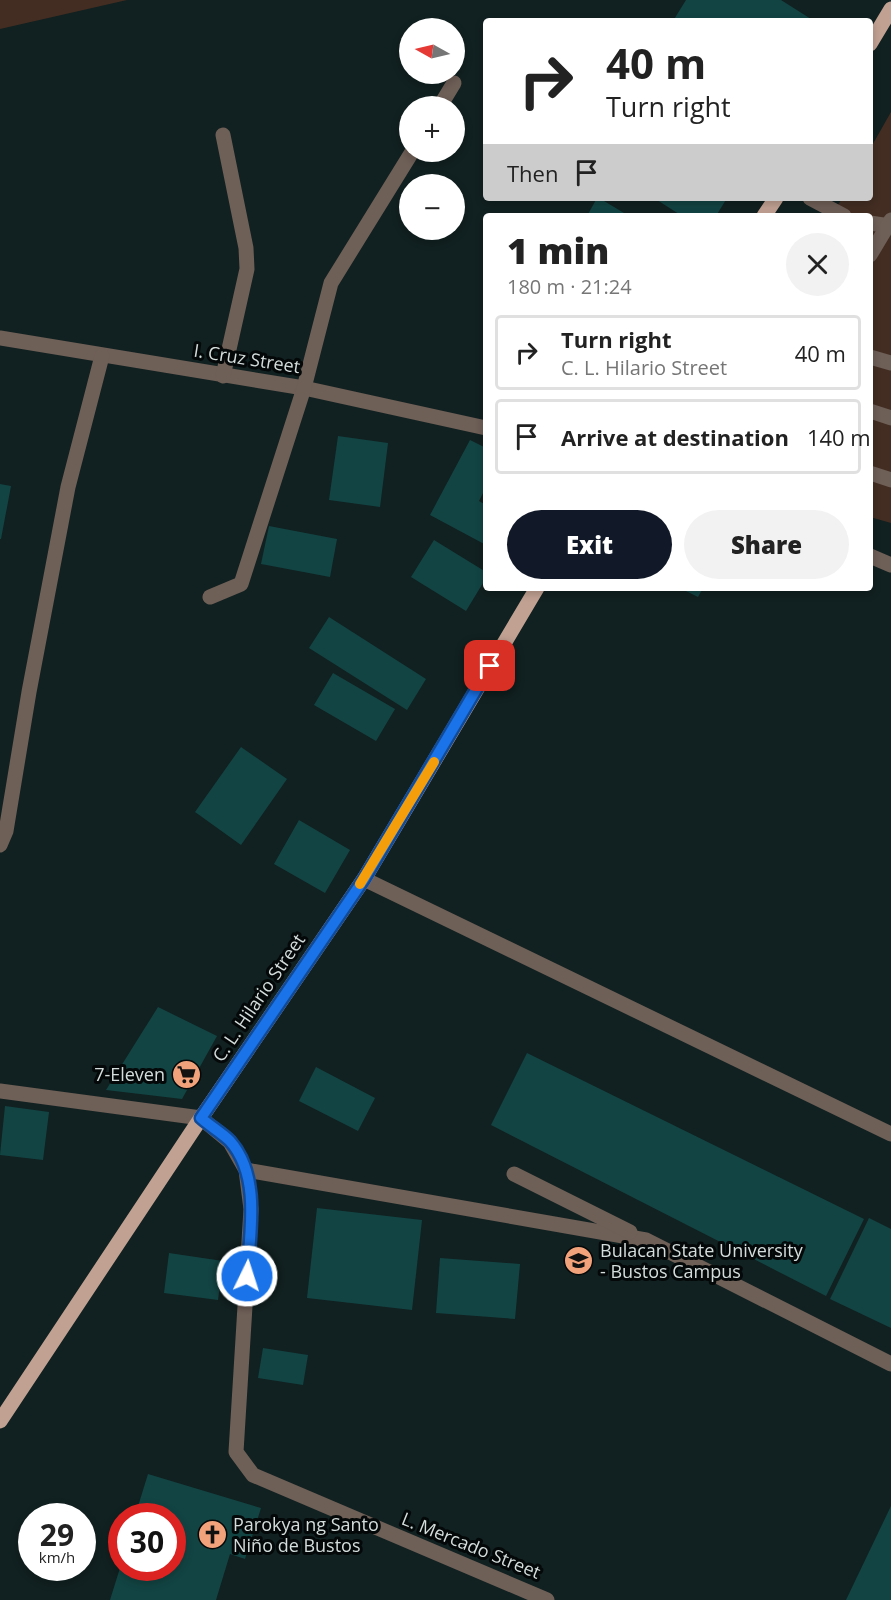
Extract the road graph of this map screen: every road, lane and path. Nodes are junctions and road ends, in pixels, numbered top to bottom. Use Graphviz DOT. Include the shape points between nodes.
graph roads {
  1 [pos="886,0"];
  2 [pos="891,4"];
  3 [pos="891,9"];
  4 [pos="873,39"];
  5 [pos="224,135"];
  6 [pos="406,162"];
  7 [pos="816,201"];
  8 [pos="838,213"];
  9 [pos="885,231"];
  10 [pos="873,250"];
  11 [pos="0,338"];
  12 [pos="102,356"];
  13 [pos="873,358"];
  14 [pos="891,363"];
  15 [pos="223,376"];
  16 [pos="304,388"];
  17 [pos="873,412"];
  18 [pos="891,418"];
  19 [pos="483,427"];
  20 [pos="873,474"];
  21 [pos="891,480"];
  22 [pos="873,557"];
  23 [pos="891,565"];
  24 [pos="535,591"];
  25 [pos="210,597"];
  26 [pos="0,845"];
  27 [pos="364,879"];
  28 [pos="0,1090"];
  29 [pos="201,1118"];
  30 [pos="891,1134"];
  31 [pos="246,1170"];
  32 [pos="514,1174"];
  33 [pos="646,1240"];
  34 [pos="891,1364"];
  35 [pos="0,1421"];
  36 [pos="547,1600"];
  1 -- 2 [label="street"];
  3 -- 4 [label="main road"];
  5 -- 15 [label="street" via="247,269"];
  6 -- 16 [label="street" via="331,283"];
  7 -- 8 [label="street"];
  9 -- 10 [label="street"];
  11 -- 12 [label="street, I. Cruz Street"];
  12 -- 15 [label="street, I. Cruz Street"];
  12 -- 26 [label="street" via="68,487 6,831"];
  13 -- 14 [label="street"];
  15 -- 16 [label="street, I. Cruz Street"];
  16 -- 19 [label="street, I. Cruz Street"];
  16 -- 25 [label="street" via="241,584"];
  17 -- 18 [label="street"];
  20 -- 21 [label="street"];
  22 -- 23 [label="street"];
  24 -- 27 [label="main road, C. L. Hilario Street"];
  27 -- 29 [label="main road, C. L. Hilario Street"];
  27 -- 30 [label="street"];
  28 -- 29 [label="street"];
  29 -- 31 [label="street, L. Mercado Street" via="230,1142"];
  29 -- 35 [label="main road, C. L. Hilario Street"];
  31 -- 33 [label="street"];
  31 -- 36 [label="street, L. Mercado Street" via="251,1209 236,1452 253,1475"];
  32 -- 33 [label="street"];
  33 -- 34 [label="street"];
}
